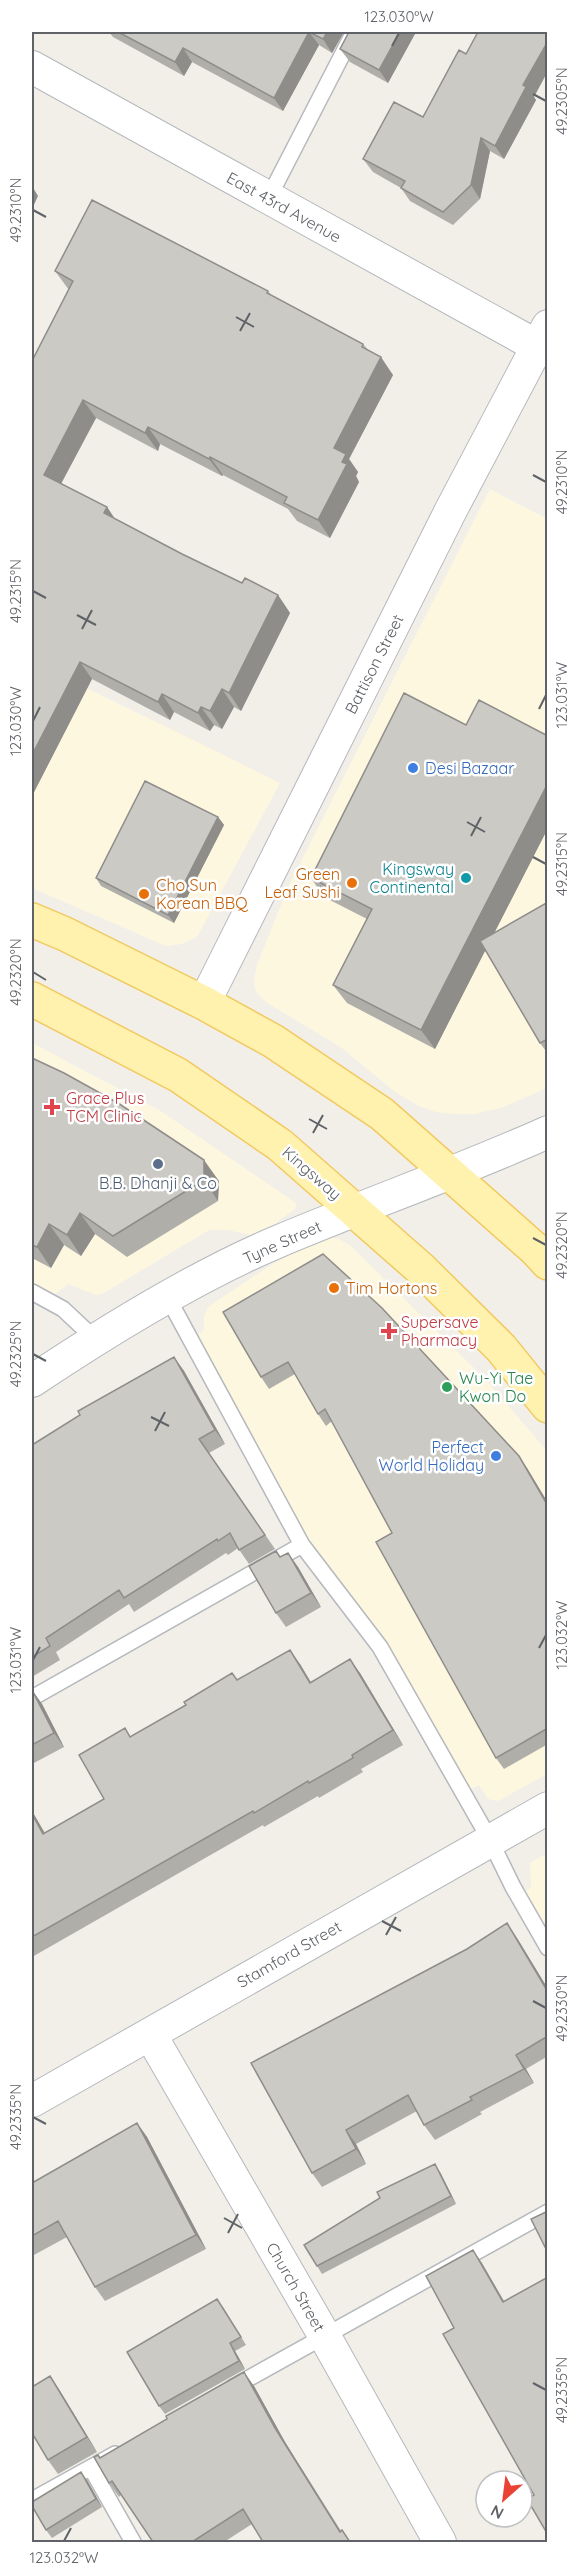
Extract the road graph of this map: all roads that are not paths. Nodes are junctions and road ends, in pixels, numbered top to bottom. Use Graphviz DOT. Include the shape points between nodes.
graph roads {
  1 [pos="354,32"];
  2 [pos="32,67"];
  3 [pos="268,199"];
  4 [pos="542,336"];
  5 [pos="32,920"];
  6 [pos="32,999"];
  7 [pos="204,1003"];
  8 [pos="548,1132"];
  9 [pos="449,1173"];
  10 [pos="356,1211"];
  11 [pos="548,1263"];
  12 [pos="32,1292"];
  13 [pos="168,1298"];
  14 [pos="95,1339"];
  15 [pos="32,1381"];
  16 [pos="548,1406"];
  17 [pos="302,1545"];
  18 [pos="32,1698"];
  19 [pos="548,1808"];
  20 [pos="490,1840"];
  21 [pos="548,1948"];
  22 [pos="150,2034"];
  23 [pos="32,2101"];
  24 [pos="548,2212"];
  25 [pos="324,2335"];
  26 [pos="215,2397"];
  27 [pos="132,2444"];
  28 [pos="91,2468"];
  29 [pos="32,2500"];
  30 [pos="133,2542"];
  31 [pos="440,2542"];
  1 -- 3 [label="lane"];
  2 -- 3 [label="street, East 43rd Avenue"];
  3 -- 4 [label="street, East 43rd Avenue"];
  4 -- 7 [label="street, Battison Street"];
  5 -- 7 [label="main road"];
  6 -- 10 [label="main road, Kingsway" via="178,1075 280,1145"];
  7 -- 9 [label="main road" via="273,1041 382,1114"];
  8 -- 9 [label="street, Tyne Street"];
  9 -- 10 [label="street, Tyne Street"];
  9 -- 11 [label="main road"];
  10 -- 13 [label="street, Tyne Street" via="276,1243"];
  10 -- 16 [label="main road, Kingsway" via="501,1348"];
  12 -- 14 [label="lane" via="63,1309"];
  13 -- 14 [label="street, Tyne Street"];
  13 -- 17 [label="lane"];
  14 -- 15 [label="street, Tyne Street"];
  17 -- 18 [label="lane"];
  17 -- 20 [label="lane" via="380,1647"];
  19 -- 20 [label="street, Stamford Street"];
  20 -- 21 [label="lane"];
  20 -- 22 [label="street, Stamford Street"];
  22 -- 23 [label="street, Stamford Street"];
  22 -- 25 [label="street, Church Street"];
  24 -- 25 [label="lane"];
  25 -- 26 [label="lane"];
  25 -- 31 [label="street, Church Street"];
  27 -- 28 [label="lane"];
  28 -- 29 [label="lane"];
  28 -- 30 [label="lane"];
}
